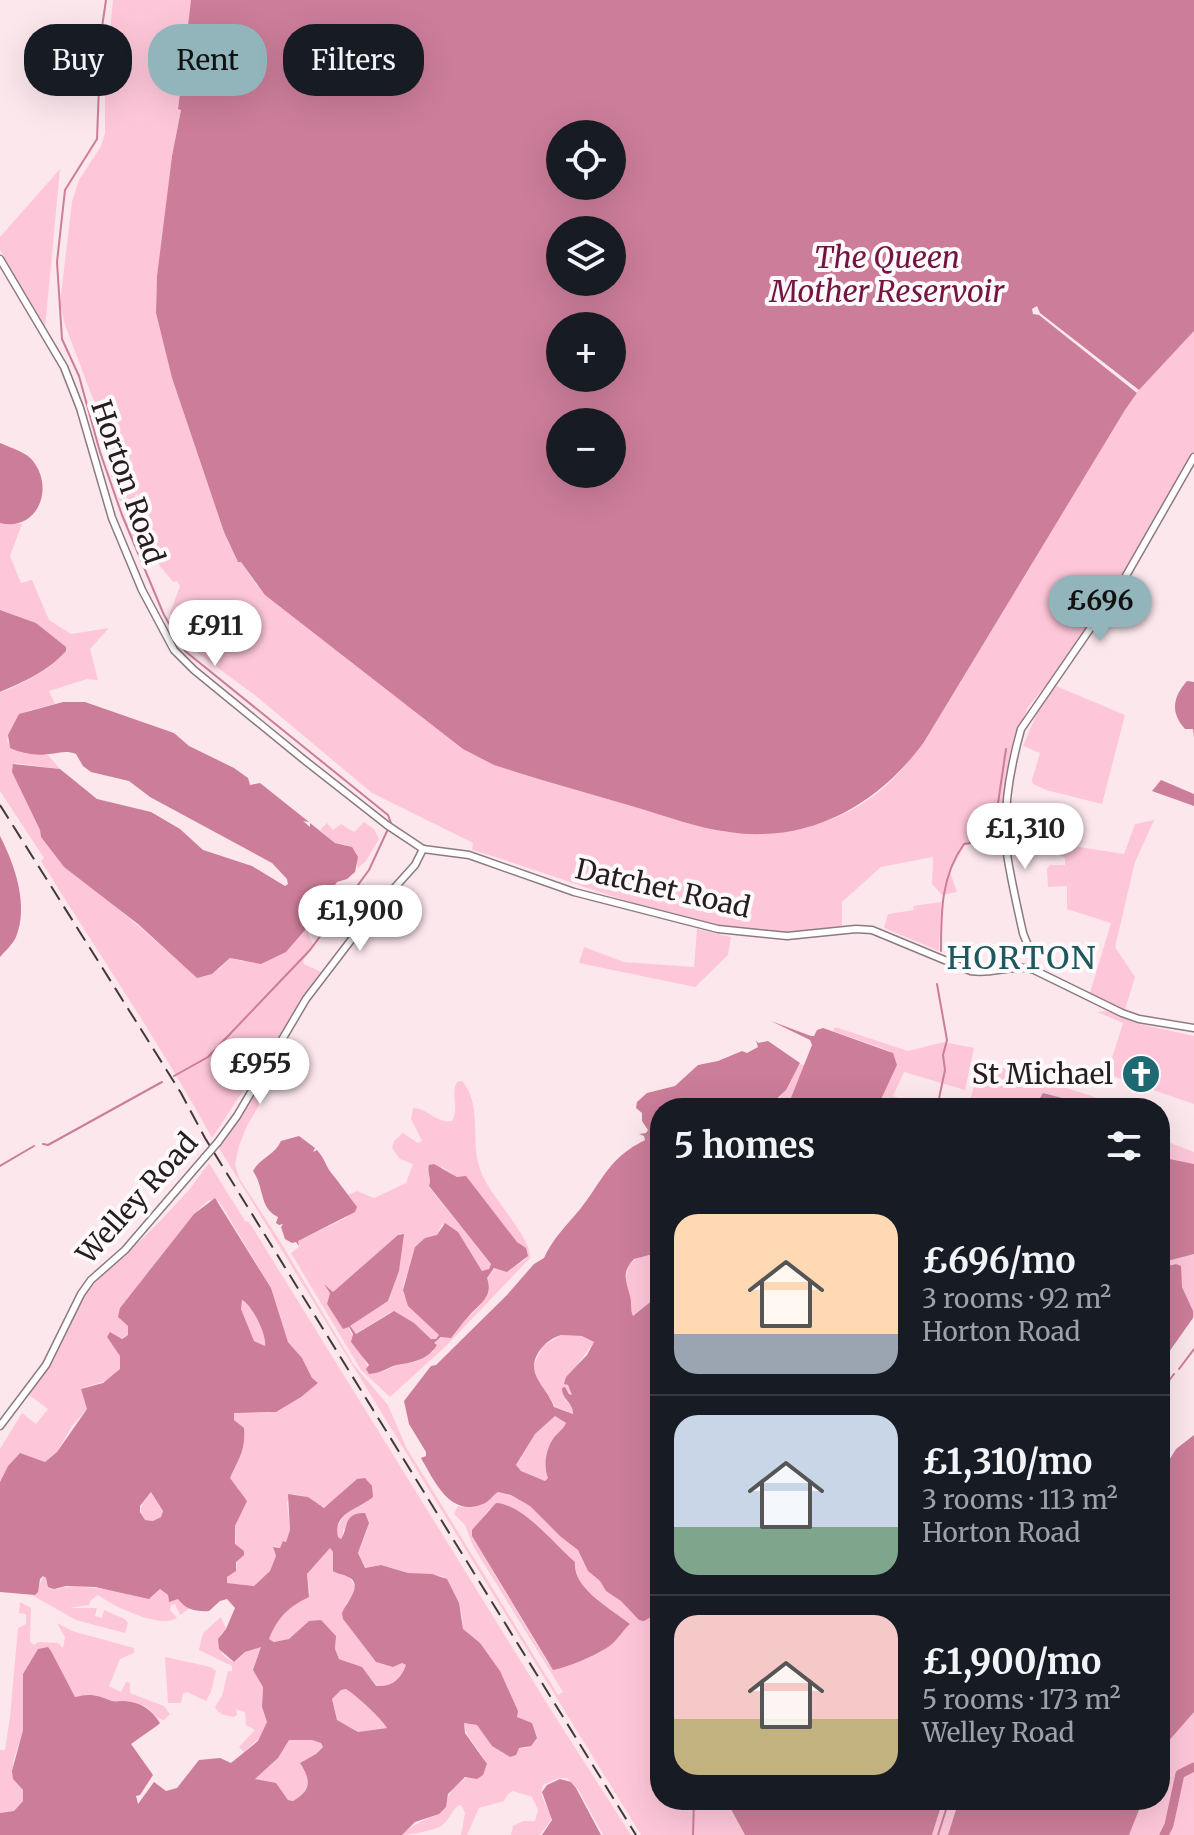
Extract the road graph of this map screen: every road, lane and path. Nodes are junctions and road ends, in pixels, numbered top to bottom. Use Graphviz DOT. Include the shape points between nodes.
graph roads {
  1 [pos="0,259"];
  2 [pos="1194,457"];
  3 [pos="423,849"];
  4 [pos="1032,969"];
  5 [pos="1194,1028"];
  6 [pos="0,1426"];
  1 -- 3 [label="main road, Horton Road" via="64,367 112,518 174,650"];
  2 -- 4 [label="main road" via="1123,581 1021,729 1004,825"];
  3 -- 4 [label="main road, Datchet Road" via="469,855 574,892 718,929 787,936 864,929 971,971"];
  3 -- 6 [label="main road, Welley Road, bridge" via="320,979 218,1142 153,1220 91,1280 46,1365"];
  4 -- 5 [label="main road" via="1122,1013"];
}
